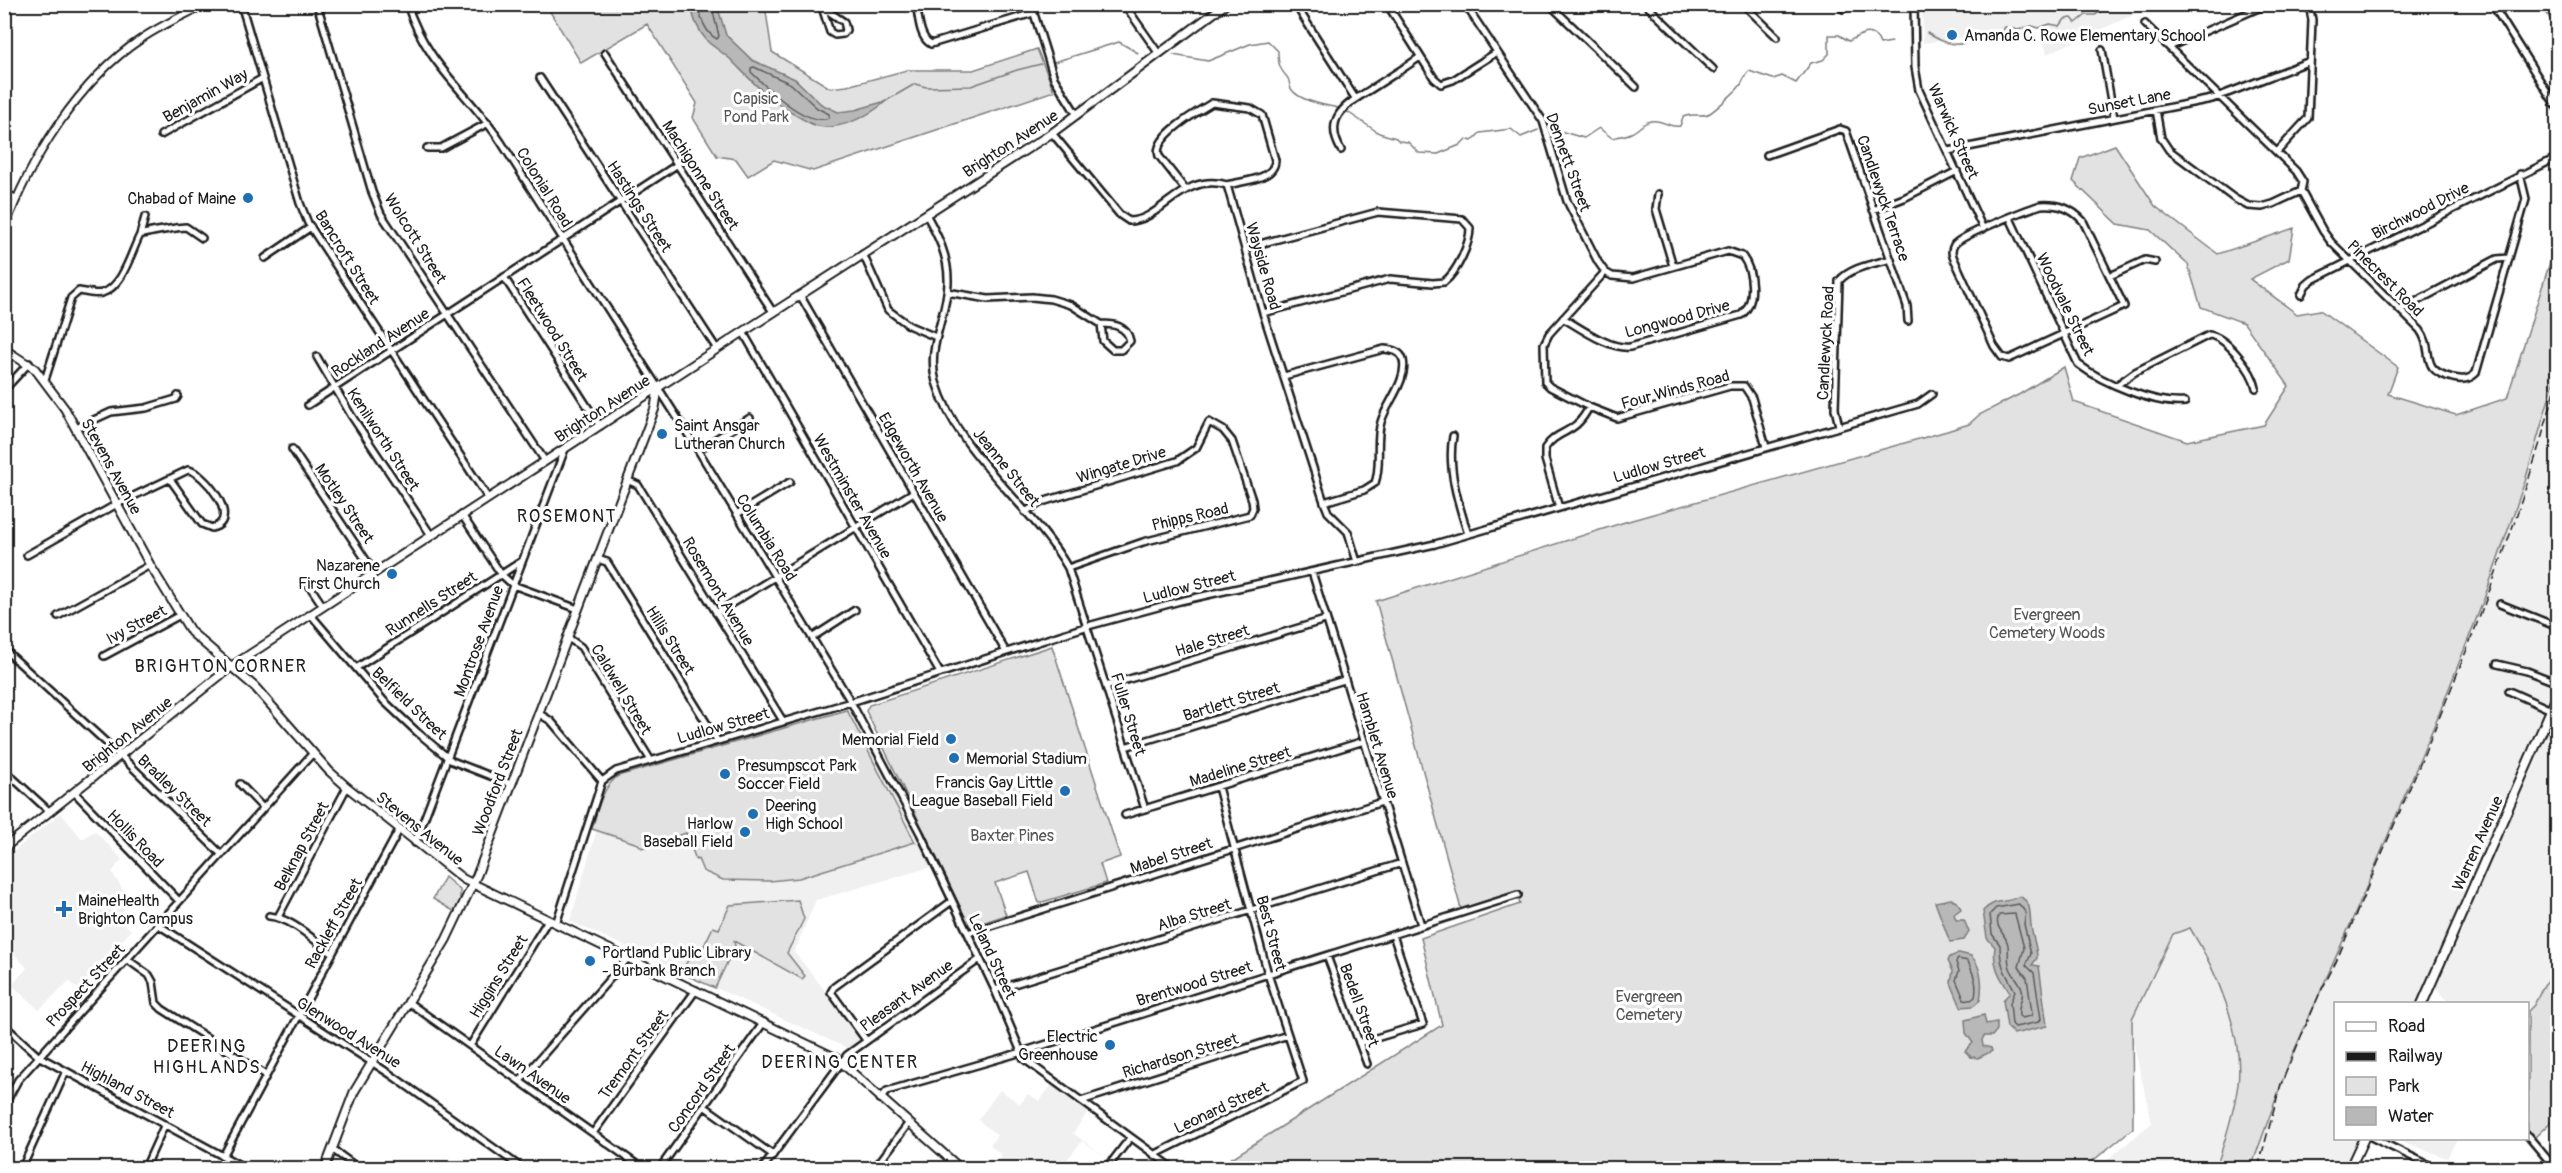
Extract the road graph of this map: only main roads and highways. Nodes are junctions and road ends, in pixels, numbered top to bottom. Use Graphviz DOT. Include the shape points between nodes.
graph roads {
  1 [pos="1226,4"];
  2 [pos="4,349"];
  3 [pos="658,388"];
  4 [pos="232,666"];
  5 [pos="2558,694"];
  6 [pos="4,848"];
  7 [pos="472,884"];
  8 [pos="2423,1002"];
  9 [pos="2363,1140"];
  10 [pos="325,1168"];
  11 [pos="960,1168"];
  12 [pos="2350,1168"];
  1 -- 3 [label="main road, Brighton Avenue" via="1052,133"];
  2 -- 4 [label="main road, Stevens Avenue" via="29,363 45,380 191,632"];
  3 -- 4 [label="main road, Brighton Avenue"];
  3 -- 7 [label="main road, Woodford Street" via="655,408"];
  4 -- 6 [label="main road, Brighton Avenue"];
  4 -- 7 [label="main road, Stevens Avenue" via="348,787"];
  5 -- 8 [label="main road, Warren Avenue"];
  7 -- 10 [label="main road, Woodford Street" via="448,935 354,1092"];
  7 -- 11 [label="main road, Stevens Avenue" via="841,1061"];
  9 -- 12 [label="main road"];
}
